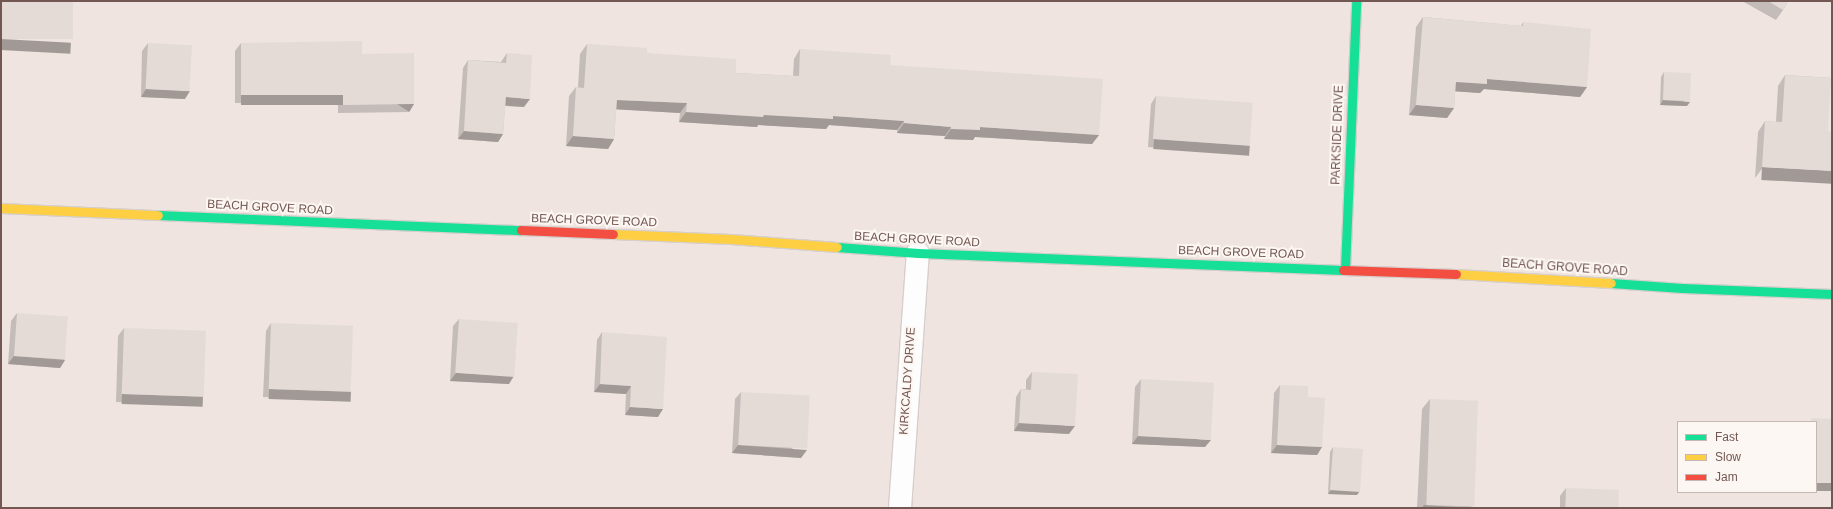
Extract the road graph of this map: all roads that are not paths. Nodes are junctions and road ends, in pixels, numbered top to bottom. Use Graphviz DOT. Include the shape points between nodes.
graph roads {
  1 [pos="1356,1"];
  2 [pos="1,208"];
  3 [pos="918,253"];
  4 [pos="1345,269"];
  5 [pos="1832,294"];
  6 [pos="900,508"];
  1 -- 4 [label="street, PARKSIDE DRIVE"];
  2 -- 3 [label="street, BEACH GROVE ROAD" via="731,239"];
  3 -- 4 [label="street, BEACH GROVE ROAD"];
  3 -- 6 [label="street, KIRKCALDY DRIVE"];
  4 -- 5 [label="street, BEACH GROVE ROAD"];
}
